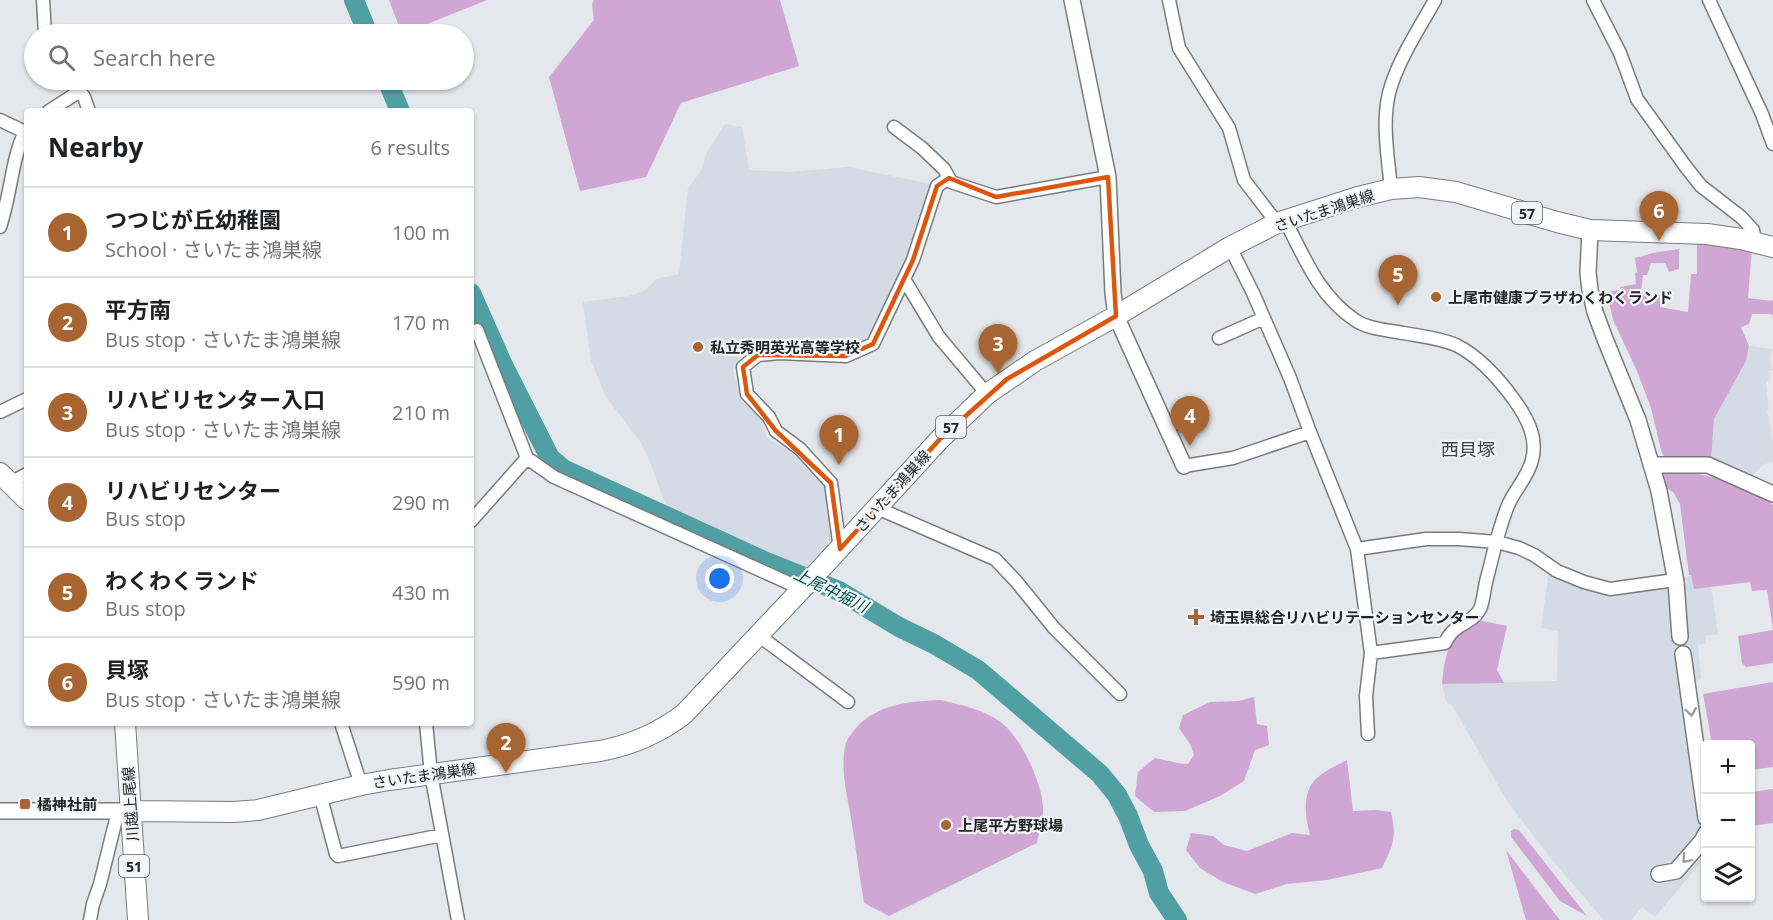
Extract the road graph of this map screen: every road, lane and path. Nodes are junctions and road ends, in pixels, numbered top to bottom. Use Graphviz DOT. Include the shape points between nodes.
graph roads {
  1 [pos="43,0"];
  2 [pos="1072,0"];
  3 [pos="1169,0"];
  4 [pos="1435,0"];
  5 [pos="1593,0"];
  6 [pos="1709,0"];
  7 [pos="44,24"];
  8 [pos="81,91"];
  9 [pos="54,108"];
  10 [pos="88,108"];
  11 [pos="1768,112"];
  12 [pos="0,120"];
  13 [pos="894,127"];
  14 [pos="24,130"];
  15 [pos="24,135"];
  16 [pos="1773,144"];
  17 [pos="1108,177"];
  18 [pos="949,178"];
  19 [pos="1391,189"];
  20 [pos="1281,222"];
  21 [pos="0,227"];
  22 [pos="1590,230"];
  23 [pos="1764,244"];
  24 [pos="1230,247"];
  25 [pos="904,279"];
  26 [pos="1116,316"];
  27 [pos="1264,318"];
  28 [pos="477,330"];
  29 [pos="1219,338"];
  30 [pos="987,394"];
  31 [pos="24,400"];
  32 [pos="0,412"];
  33 [pos="1310,432"];
  34 [pos="527,458"];
  35 [pos="1651,465"];
  36 [pos="1184,466"];
  37 [pos="12,477"];
  38 [pos="1773,494"];
  39 [pos="24,495"];
  40 [pos="877,508"];
  41 [pos="474,518"];
  42 [pos="1497,542"];
  43 [pos="840,549"];
  44 [pos="1358,549"];
  45 [pos="1675,580"];
  46 [pos="808,582"];
  47 [pos="758,635"];
  48 [pos="1680,637"];
  49 [pos="1371,653"];
  50 [pos="1683,654"];
  51 [pos="1120,694"];
  52 [pos="848,702"];
  53 [pos="125,726"];
  54 [pos="342,726"];
  55 [pos="426,726"];
  56 [pos="1368,734"];
  57 [pos="431,774"];
  58 [pos="361,785"];
  59 [pos="320,794"];
  60 [pos="1703,794"];
  61 [pos="0,811"];
  62 [pos="124,811"];
  63 [pos="442,835"];
  64 [pos="1701,842"];
  65 [pos="1659,874"];
  66 [pos="90,920"];
  67 [pos="138,920"];
  68 [pos="458,920"];
  1 -- 7 [label="street"];
  2 -- 17 [label="street"];
  3 -- 20 [label="street" via="1179,48 1229,128 1244,180"];
  4 -- 19 [label="street" via="1392,84 1387,105"];
  5 -- 23 [label="street" via="1620,53 1636,99 1701,186 1741,217"];
  6 -- 11 [label="street"];
  8 -- 9 [label="street"];
  8 -- 10 [label="street"];
  11 -- 16 [label="street"];
  12 -- 14 [label="street"];
  13 -- 18 [label="street" via="922,148"];
  15 -- 21 [label="street"];
  17 -- 18 [label="street" via="996,197"];
  17 -- 26 [label="street"];
  18 -- 25 [label="street" via="937,186 914,260"];
  19 -- 20 [label="main road, さいたま鴻巣線 / 57"];
  19 -- 22 [label="main road, さいたま鴻巣線 / 57" via="1419,187 1456,192"];
  20 -- 24 [label="main road, さいたま鴻巣線 / 57"];
  20 -- 42 [label="street" via="1315,280 1342,310 1363,324 1455,345 1498,379 1525,415 1534,446 1532,460 1507,506"];
  22 -- 23 [label="main road, さいたま鴻巣線 / 57" via="1707,234"];
  22 -- 35 [label="street" via="1588,273 1595,312 1638,420"];
  24 -- 26 [label="main road, さいたま鴻巣線 / 57"];
  24 -- 27 [label="street"];
  25 -- 30 [label="street" via="939,337"];
  25 -- 43 [label="street" via="873,344 846,356 758,355 743,367 747,394 769,417 776,431 800,449 831,483"];
  26 -- 30 [label="main road, さいたま鴻巣線 / 57" via="1035,361"];
  26 -- 36 [label="street"];
  27 -- 29 [label="street"];
  27 -- 33 [label="street"];
  28 -- 34 [label="street"];
  30 -- 40 [label="main road, さいたま鴻巣線 / 57" via="947,431"];
  31 -- 32 [label="street"];
  33 -- 36 [label="street" via="1233,458"];
  33 -- 44 [label="street"];
  34 -- 41 [label="street"];
  34 -- 46 [label="street" via="554,477"];
  35 -- 38 [label="street" via="1708,465"];
  35 -- 45 [label="street"];
  37 -- 39 [label="main road"];
  40 -- 43 [label="main road, さいたま鴻巣線 / 57"];
  40 -- 51 [label="street" via="995,559 1054,628"];
  42 -- 44 [label="street" via="1426,539"];
  42 -- 45 [label="street" via="1534,555 1566,575 1610,589"];
  42 -- 49 [label="street" via="1479,610 1455,628 1445,643"];
  43 -- 46 [label="main road, さいたま鴻巣線 / 57"];
  44 -- 49 [label="street"];
  45 -- 48 [label="street"];
  46 -- 47 [label="main road, さいたま鴻巣線 / 57"];
  47 -- 52 [label="street"];
  47 -- 57 [label="main road, さいたま鴻巣線 / 57" via="684,714 646,738 600,751"];
  49 -- 56 [label="street" via="1366,696"];
  50 -- 60 [label="street, one-way"];
  53 -- 62 [label="main road, 川越上尾線 / 51"];
  54 -- 58 [label="street"];
  55 -- 57 [label="street"];
  57 -- 58 [label="main road, さいたま鴻巣線 / 57"];
  57 -- 63 [label="street"];
  58 -- 59 [label="main road, さいたま鴻巣線 / 57"];
  59 -- 62 [label="main road, さいたま鴻巣線 / 57" via="258,810"];
  59 -- 63 [label="street" via="338,856"];
  61 -- 62 [label="street"];
  62 -- 66 [label="street"];
  62 -- 67 [label="main road, 川越上尾線 / 51"];
  63 -- 68 [label="street"];
  64 -- 65 [label="street, one-way" via="1676,871"];
}
